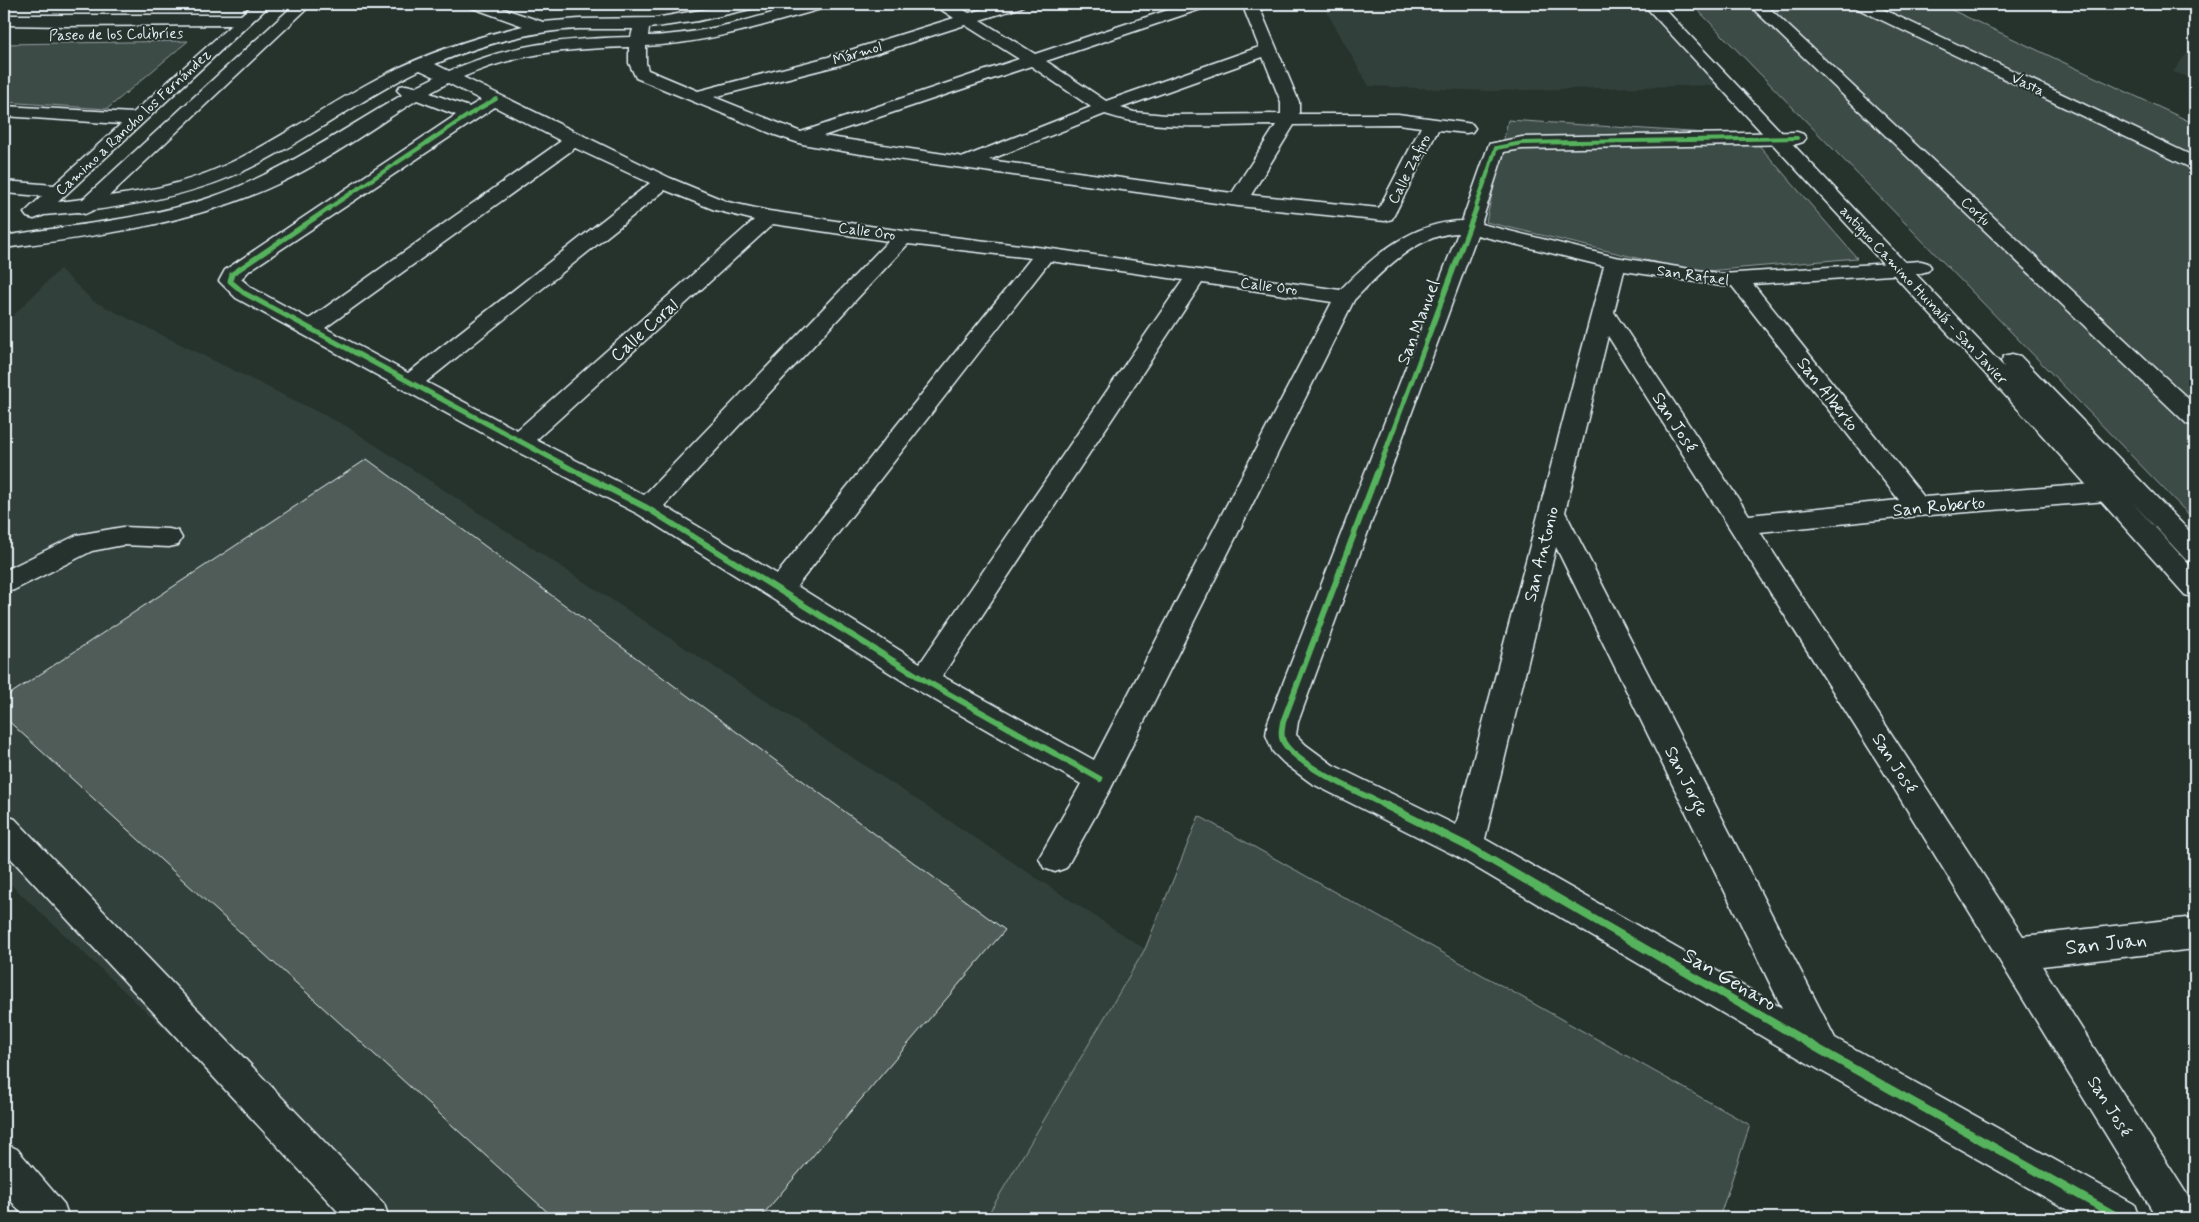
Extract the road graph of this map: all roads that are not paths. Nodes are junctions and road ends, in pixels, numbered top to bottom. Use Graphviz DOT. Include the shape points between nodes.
graph roads {
  1 [pos="187,4"];
  2 [pos="263,4"];
  3 [pos="304,4"];
  4 [pos="476,4"];
  5 [pos="753,4"];
  6 [pos="822,4"];
  7 [pos="943,4"];
  8 [pos="1016,4"];
  9 [pos="1201,4"];
  10 [pos="1250,4"];
  11 [pos="1651,4"];
  12 [pos="1669,4"];
  13 [pos="1756,4"];
  14 [pos="1860,4"];
  15 [pos="62,8"];
  16 [pos="162,19"];
  17 [pos="968,19"];
  18 [pos="4,20"];
  19 [pos="38,22"];
  20 [pos="234,22"];
  21 [pos="541,27"];
  22 [pos="641,33"];
  23 [pos="4,34"];
  24 [pos="1268,50"];
  25 [pos="1034,61"];
  26 [pos="420,64"];
  27 [pos="450,77"];
  28 [pos="383,82"];
  29 [pos="416,94"];
  30 [pos="697,96"];
  31 [pos="496,99"];
  32 [pos="1104,108"];
  33 [pos="4,110"];
  34 [pos="470,114"];
  35 [pos="129,118"];
  36 [pos="1289,119"];
  37 [pos="1432,123"];
  38 [pos="1466,128"];
  39 [pos="802,138"];
  40 [pos="1787,138"];
  41 [pos="574,140"];
  42 [pos="969,162"];
  43 [pos="2195,164"];
  44 [pos="663,182"];
  45 [pos="4,187"];
  46 [pos="44,190"];
  47 [pos="1238,200"];
  48 [pos="4,201"];
  49 [pos="87,206"];
  50 [pos="38,209"];
  51 [pos="769,217"];
  52 [pos="11,223"];
  53 [pos="1470,228"];
  54 [pos="61,232"];
  55 [pos="903,237"];
  56 [pos="4,241"];
  57 [pos="1045,254"];
  58 [pos="1615,263"];
  59 [pos="1921,267"];
  60 [pos="1900,269"];
  61 [pos="1197,275"];
  62 [pos="1739,280"];
  63 [pos="1344,297"];
  64 [pos="1603,312"];
  65 [pos="310,329"];
  66 [pos="410,383"];
  67 [pos="2195,418"];
  68 [pos="519,442"];
  69 [pos="2136,489"];
  70 [pos="2108,492"];
  71 [pos="1918,507"];
  72 [pos="647,508"];
  73 [pos="1552,512"];
  74 [pos="1743,525"];
  75 [pos="169,538"];
  76 [pos="2195,554"];
  77 [pos="4,583"];
  78 [pos="2195,588"];
  79 [pos="780,589"];
  80 [pos="924,680"];
  81 [pos="1322,774"];
  82 [pos="1100,779"];
  83 [pos="4,829"];
  84 [pos="1467,846"];
  85 [pos="1055,858"];
  86 [pos="2195,933"];
  87 [pos="2016,954"];
  88 [pos="1822,1050"];
  89 [pos="4,1162"];
  90 [pos="50,1218"];
  91 [pos="370,1218"];
  92 [pos="2120,1218"];
  93 [pos="2179,1218"];
  1 -- 16 [label="street"];
  2 -- 20 [label="street, Camino a Rancho los Fernández"];
  3 -- 49 [label="street"];
  4 -- 21 [label="street"];
  5 -- 22 [label="street"];
  6 -- 22 [label="street" via="729,30 677,39"];
  7 -- 17 [label="street"];
  8 -- 17 [label="street, Mármol"];
  9 -- 25 [label="street"];
  10 -- 24 [label="street"];
  11 -- 40 [label="street, antiguo Camino Huinalá - San Javier"];
  12 -- 40 [label="street"];
  13 -- 67 [label="street, Corfu"];
  14 -- 43 [label="street, Vasta"];
  15 -- 19 [label="street"];
  16 -- 19 [label="street, Paseo de los Colibríes"];
  16 -- 20 [label="street, Paseo de los Colibríes"];
  17 -- 25 [label="street"];
  17 -- 30 [label="street, Mármol" via="834,61"];
  18 -- 19 [label="street, Paseo de los Colibríes"];
  20 -- 23 [label="street, Paseo de los Colibríes" via="148,32"];
  20 -- 35 [label="street, Camino a Rancho los Fernández"];
  21 -- 22 [label="street" via="578,24"];
  21 -- 26 [label="street"];
  22 -- 27 [label="street" via="514,54"];
  22 -- 30 [label="street" via="636,60 642,74"];
  24 -- 32 [label="street"];
  24 -- 36 [label="street" via="1290,102"];
  25 -- 32 [label="street"];
  25 -- 39 [label="street"];
  26 -- 27 [label="street, Calle Oro"];
  26 -- 28 [label="street"];
  27 -- 29 [label="street"];
  27 -- 31 [label="street, Calle Oro"];
  28 -- 29 [label="street"];
  28 -- 49 [label="street" via="263,153 220,174 182,187"];
  29 -- 34 [label="street"];
  29 -- 54 [label="street" via="309,160 237,194 162,217"];
  30 -- 39 [label="street"];
  31 -- 34 [label="street"];
  31 -- 41 [label="street, Calle Oro"];
  32 -- 36 [label="street" via="1146,119"];
  32 -- 42 [label="street"];
  33 -- 35 [label="street"];
  34 -- 65 [label="street" via="232,274 230,281 235,287"];
  35 -- 46 [label="street, Camino a Rancho los Fernández"];
  36 -- 37 [label="street" via="1398,119"];
  36 -- 47 [label="street"];
  37 -- 38 [label="street"];
  37 -- 47 [label="street, Calle Zafiro" via="1386,215"];
  39 -- 42 [label="street"];
  40 -- 53 [label="street, San Manuel" via="1522,143 1496,148"];
  40 -- 59 [label="street"];
  40 -- 60 [label="street, antiguo Camino Huinalá - San Javier"];
  41 -- 44 [label="street, Calle Oro"];
  41 -- 65 [label="street"];
  42 -- 47 [label="street"];
  44 -- 51 [label="street, Calle Oro" via="722,206"];
  44 -- 66 [label="street"];
  45 -- 46 [label="street"];
  46 -- 48 [label="street"];
  46 -- 50 [label="street, Camino a Rancho los Fernández"];
  46 -- 52 [label="street"];
  49 -- 50 [label="street"];
  49 -- 54 [label="street"];
  50 -- 56 [label="street, Camino a Rancho los Fernández"];
  51 -- 55 [label="street, Calle Oro"];
  51 -- 68 [label="street, Calle Coral"];
  53 -- 58 [label="street, San Rafael"];
  53 -- 63 [label="street, San Rafael" via="1442,228 1412,242 1381,261"];
  53 -- 81 [label="street, San Manuel" via="1283,722 1281,734 1284,744"];
  54 -- 56 [label="street"];
  55 -- 57 [label="street, Calle Oro"];
  55 -- 72 [label="street"];
  57 -- 61 [label="street, Calle Oro"];
  57 -- 79 [label="street"];
  58 -- 62 [label="street, San Rafael" via="1709,279"];
  58 -- 64 [label="street, San Antonio"];
  59 -- 60 [label="street, San Rafael"];
  59 -- 69 [label="street"];
  60 -- 62 [label="street, San Rafael"];
  60 -- 70 [label="street, antiguo Camino Huinalá - San Javier"];
  61 -- 63 [label="street, Calle Oro"];
  61 -- 80 [label="street"];
  62 -- 71 [label="street, San Alberto"];
  63 -- 82 [label="street, San Rafael"];
  64 -- 73 [label="street, San Antonio"];
  64 -- 74 [label="street, San José"];
  65 -- 66 [label="street"];
  66 -- 68 [label="street"];
  68 -- 72 [label="street"];
  69 -- 70 [label="street, San Roberto"];
  69 -- 76 [label="street"];
  70 -- 71 [label="street, San Roberto"];
  70 -- 78 [label="street, antiguo Camino Huinalá - San Javier"];
  71 -- 74 [label="street, San Roberto"];
  72 -- 79 [label="street"];
  73 -- 84 [label="street, San Antonio"];
  73 -- 88 [label="street, San Jorge"];
  74 -- 87 [label="street, San José"];
  75 -- 77 [label="street" via="124,536 86,542"];
  79 -- 80 [label="street"];
  80 -- 82 [label="street"];
  81 -- 84 [label="street, San Genaro"];
  82 -- 85 [label="street, San Rafael"];
  83 -- 91 [label="street"];
  84 -- 88 [label="street, San Genaro"];
  86 -- 87 [label="street, San Juan"];
  87 -- 93 [label="street, San José"];
  88 -- 92 [label="street, San Genaro"];
  89 -- 90 [label="street"];
}
